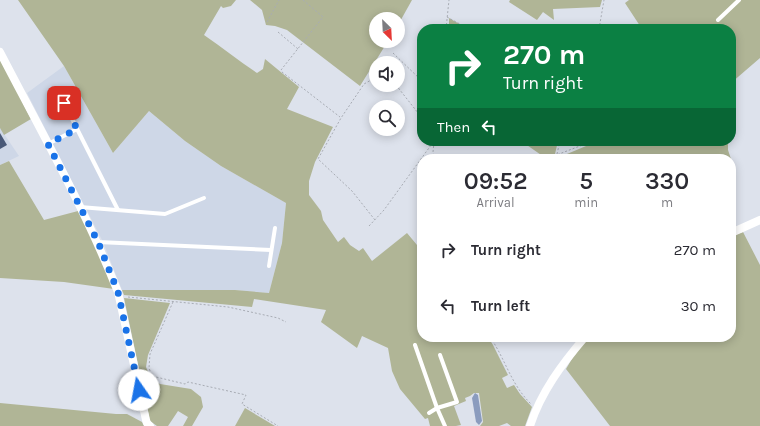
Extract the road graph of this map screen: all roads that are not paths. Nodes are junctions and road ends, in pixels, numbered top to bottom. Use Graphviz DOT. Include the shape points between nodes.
graph roads {
  1 [pos="739,0"];
  2 [pos="718,20"];
  3 [pos="0,52"];
  4 [pos="64,103"];
  5 [pos="77,129"];
  6 [pos="48,144"];
  7 [pos="204,198"];
  8 [pos="80,207"];
  9 [pos="118,210"];
  10 [pos="760,220"];
  11 [pos="274,228"];
  12 [pos="736,231"];
  13 [pos="98,242"];
  14 [pos="271,250"];
  15 [pos="269,266"];
  16 [pos="581,342"];
  17 [pos="416,344"];
  18 [pos="440,356"];
  19 [pos="437,408"];
  20 [pos="429,413"];
  21 [pos="150,426"];
  22 [pos="445,426"];
  23 [pos="530,426"];
  1 -- 2 [label="lane"];
  3 -- 6 [label="street"];
  4 -- 5 [label="lane"];
  5 -- 6 [label="lane"];
  5 -- 9 [label="lane"];
  6 -- 8 [label="street"];
  7 -- 9 [label="lane" via="165,214"];
  8 -- 9 [label="lane"];
  8 -- 13 [label="street"];
  10 -- 12 [label="street"];
  11 -- 14 [label="lane"];
  13 -- 14 [label="lane"];
  13 -- 21 [label="street" via="119,296 146,420"];
  14 -- 15 [label="lane"];
  16 -- 23 [label="street" via="546,389"];
  17 -- 19 [label="lane"];
  18 -- 19 [label="lane" via="456,402"];
  19 -- 20 [label="lane"];
  19 -- 22 [label="lane"];
}
